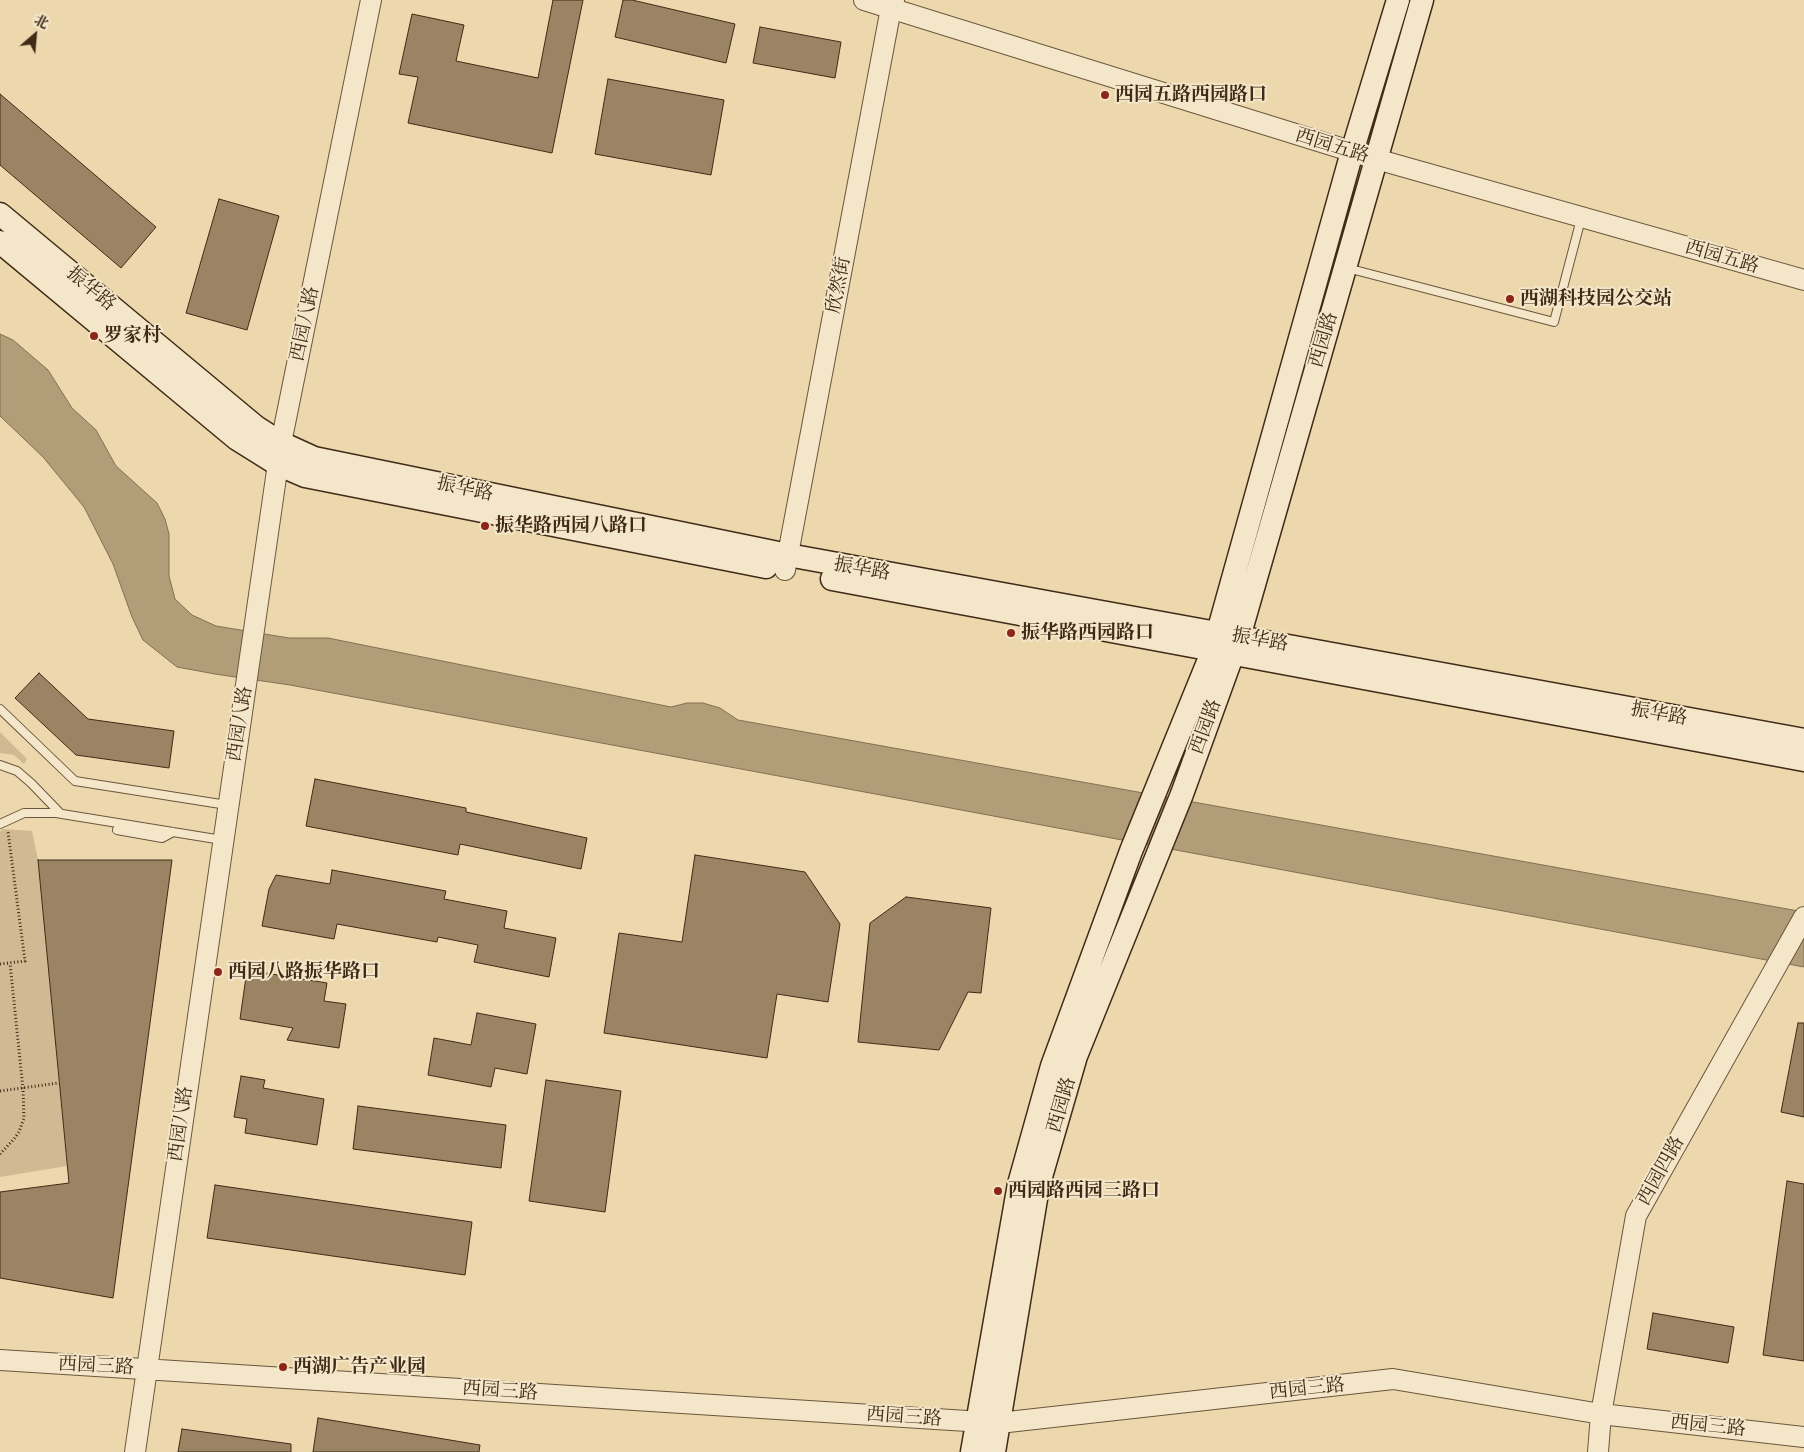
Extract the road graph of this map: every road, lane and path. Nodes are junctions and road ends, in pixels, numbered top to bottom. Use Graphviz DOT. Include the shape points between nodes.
graph roads {
  1 [pos="371,0"];
  2 [pos="864,0"];
  3 [pos="1398,0"];
  4 [pos="1422,0"];
  5 [pos="892,4"];
  6 [pos="1352,152"];
  7 [pos="1376,159"];
  8 [pos="0,214"];
  9 [pos="1582,217"];
  10 [pos="0,242"];
  11 [pos="1345,268"];
  12 [pos="1804,280"];
  13 [pos="279,454"];
  14 [pos="787,563"];
  15 [pos="1226,643"];
  16 [pos="0,709"];
  17 [pos="1804,740"];
  18 [pos="1804,760"];
  19 [pos="0,765"];
  20 [pos="227,805"];
  21 [pos="60,813"];
  22 [pos="4,822"];
  23 [pos="117,830"];
  24 [pos="173,832"];
  25 [pos="222,840"];
  26 [pos="1804,917"];
  27 [pos="10,963"];
  28 [pos="0,964"];
  29 [pos="59,1083"];
  30 [pos="23,1089"];
  31 [pos="0,1091"];
  32 [pos="0,1154"];
  33 [pos="0,1360"];
  34 [pos="146,1369"];
  35 [pos="1601,1414"];
  36 [pos="988,1422"];
  37 [pos="1804,1437"];
  38 [pos="135,1452"];
  39 [pos="972,1452"];
  40 [pos="994,1452"];
  41 [pos="1598,1452"];
  1 -- 13 [label="street, 西园八路"];
  2 -- 5 [label="street, 西园五路"];
  3 -- 6 [label="main road, 西园路"];
  4 -- 7 [label="main road, 西园路"];
  5 -- 6 [label="street, 西园五路"];
  5 -- 14 [label="street, 欣然街"];
  6 -- 7 [label="street, 西园五路"];
  6 -- 15 [label="main road, 西园路"];
  7 -- 9 [label="street, 西园五路"];
  7 -- 11 [label="main road, 西园路"];
  8 -- 13 [label="main road, 振华路" via="256,427"];
  9 -- 11 [label="lane" via="1554,322"];
  9 -- 12 [label="street, 西园五路"];
  10 -- 13 [label="main road, 振华路" via="237,439"];
  11 -- 15 [label="main road, 西园路"];
  13 -- 14 [label="main road, 振华路" via="314,458"];
  13 -- 20 [label="street, 西园八路"];
  14 -- 15 [label="main road, 振华路"];
  15 -- 17 [label="main road, 振华路"];
  15 -- 18 [label="main road, 振华路"];
  15 -- 36 [label="main road, 西园路" via="1182,794 1076,1056 1038,1187"];
  15 -- 36 [label="main road, 西园路" via="1157,786 1052,1066 1019,1184"];
  16 -- 20 [label="lane" via="74,781"];
  19 -- 21 [label="lane" via="16,771 32,783"];
  20 -- 25 [label="street, 西园八路"];
  21 -- 22 [label="lane" via="24,813"];
  21 -- 24 [label="lane"];
  22 -- 27 [label="path" via="24,961"];
  23 -- 24 [label="lane" via="162,838"];
  24 -- 25 [label="lane"];
  25 -- 34 [label="street, 西园八路"];
  26 -- 35 [label="street, 西园四路" via="1636,1216"];
  27 -- 28 [label="path"];
  27 -- 30 [label="path"];
  29 -- 30 [label="path"];
  30 -- 31 [label="path"];
  30 -- 32 [label="path" via="24,1118 14,1140"];
  33 -- 34 [label="street, 西园三路"];
  34 -- 36 [label="street, 西园三路"];
  34 -- 38 [label="street, 西园八路"];
  35 -- 36 [label="street, 西园三路" via="1393,1379"];
  35 -- 37 [label="street, 西园三路"];
  35 -- 41 [label="street, 西园四路"];
  36 -- 39 [label="main road, 西园路"];
  36 -- 40 [label="main road, 西园路"];
}
